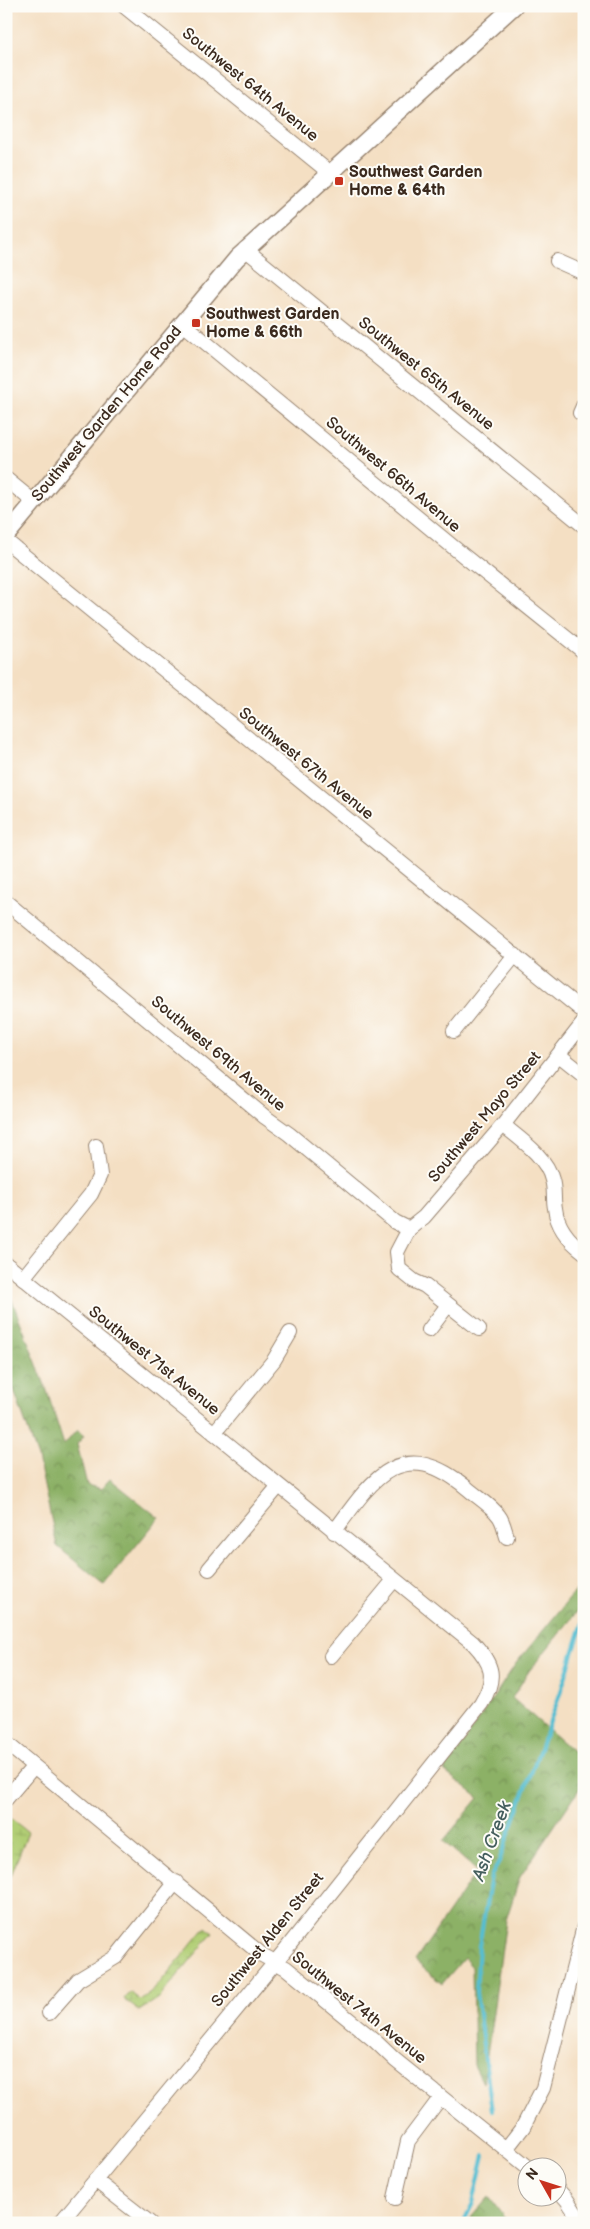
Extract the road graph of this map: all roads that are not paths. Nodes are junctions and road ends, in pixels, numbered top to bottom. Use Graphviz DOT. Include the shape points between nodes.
graph roads {
  1 [pos="124,6"];
  2 [pos="514,6"];
  3 [pos="330,173"];
  4 [pos="246,249"];
  5 [pos="557,261"];
  6 [pos="584,273"];
  7 [pos="182,323"];
  8 [pos="6,479"];
  9 [pos="34,502"];
  10 [pos="584,526"];
  11 [pos="6,536"];
  12 [pos="6,542"];
  13 [pos="584,652"];
  14 [pos="6,902"];
  15 [pos="514,956"];
  16 [pos="584,1012"];
  17 [pos="584,1022"];
  18 [pos="454,1032"];
  19 [pos="559,1055"];
  20 [pos="584,1075"];
  21 [pos="504,1125"];
  22 [pos="96,1146"];
  23 [pos="409,1229"];
  24 [pos="584,1252"];
  25 [pos="6,1264"];
  26 [pos="23,1278"];
  27 [pos="448,1305"];
  28 [pos="479,1329"];
  29 [pos="429,1330"];
  30 [pos="290,1333"];
  31 [pos="214,1432"];
  32 [pos="278,1487"];
  33 [pos="334,1532"];
  34 [pos="507,1537"];
  35 [pos="209,1569"];
  36 [pos="394,1580"];
  37 [pos="331,1656"];
  38 [pos="492,1673"];
  39 [pos="6,1743"];
  40 [pos="34,1766"];
  41 [pos="6,1799"];
  42 [pos="176,1882"];
  43 [pos="584,1926"];
  44 [pos="274,1962"];
  45 [pos="49,2013"];
  46 [pos="441,2097"];
  47 [pos="506,2149"];
  48 [pos="518,2159"];
  49 [pos="95,2180"];
  50 [pos="395,2198"];
  51 [pos="568,2200"];
  52 [pos="60,2223"];
  53 [pos="150,2223"];
  54 [pos="582,2223"];
  1 -- 3 [label="street, Southwest 64th Avenue"];
  2 -- 3 [label="street, Southwest Garden Home Road"];
  3 -- 4 [label="street, Southwest Garden Home Road"];
  4 -- 7 [label="street, Southwest Garden Home Road"];
  4 -- 10 [label="street, Southwest 65th Avenue"];
  5 -- 6 [label="street"];
  7 -- 9 [label="street, Southwest Garden Home Road"];
  7 -- 13 [label="street, Southwest 66th Avenue"];
  8 -- 9 [label="street"];
  9 -- 11 [label="street, Southwest Garden Home Road"];
  12 -- 15 [label="street, Southwest 67th Avenue"];
  14 -- 23 [label="street, Southwest 69th Avenue" via="265,1117 395,1222"];
  15 -- 16 [label="street, Southwest 67th Avenue"];
  15 -- 18 [label="street"];
  17 -- 19 [label="street, Southwest Mayo Street"];
  19 -- 20 [label="street"];
  19 -- 21 [label="street, Southwest Mayo Street"];
  21 -- 23 [label="street, Southwest Mayo Street" via="424,1217"];
  21 -- 24 [label="street" via="544,1163 552,1179 560,1226 571,1242"];
  22 -- 26 [label="street" via="100,1174 94,1188"];
  23 -- 27 [label="street" via="397,1252 399,1269"];
  25 -- 26 [label="street, Southwest 71st Avenue"];
  26 -- 31 [label="street, Southwest 71st Avenue"];
  27 -- 28 [label="street"];
  27 -- 29 [label="street"];
  30 -- 31 [label="street" via="274,1360"];
  31 -- 32 [label="street, Southwest 71st Avenue"];
  32 -- 33 [label="street, Southwest 71st Avenue"];
  32 -- 35 [label="street"];
  33 -- 34 [label="street" via="381,1475 391,1468 414,1463 436,1468 456,1480 500,1516"];
  33 -- 36 [label="street, Southwest 71st Avenue"];
  36 -- 37 [label="street"];
  36 -- 38 [label="street, Southwest 71st Avenue" via="472,1643 490,1664"];
  38 -- 44 [label="street, Southwest Alden Street" via="481,1704"];
  39 -- 40 [label="street, Southwest 74th Avenue"];
  40 -- 41 [label="street"];
  40 -- 42 [label="street, Southwest 74th Avenue"];
  42 -- 44 [label="street, Southwest 74th Avenue"];
  42 -- 45 [label="street" via="116,1957 78,1980"];
  43 -- 47 [label="street" via="543,2088 523,2127"];
  44 -- 46 [label="street, Southwest 74th Avenue" via="286,1968"];
  44 -- 49 [label="street, Southwest Alden Street"];
  46 -- 47 [label="street, Southwest 74th Avenue"];
  46 -- 50 [label="street" via="408,2141"];
  47 -- 48 [label="street, Southwest 74th Avenue"];
  49 -- 52 [label="street, Southwest Alden Street"];
  49 -- 53 [label="street"];
  51 -- 54 [label="street"];
}
